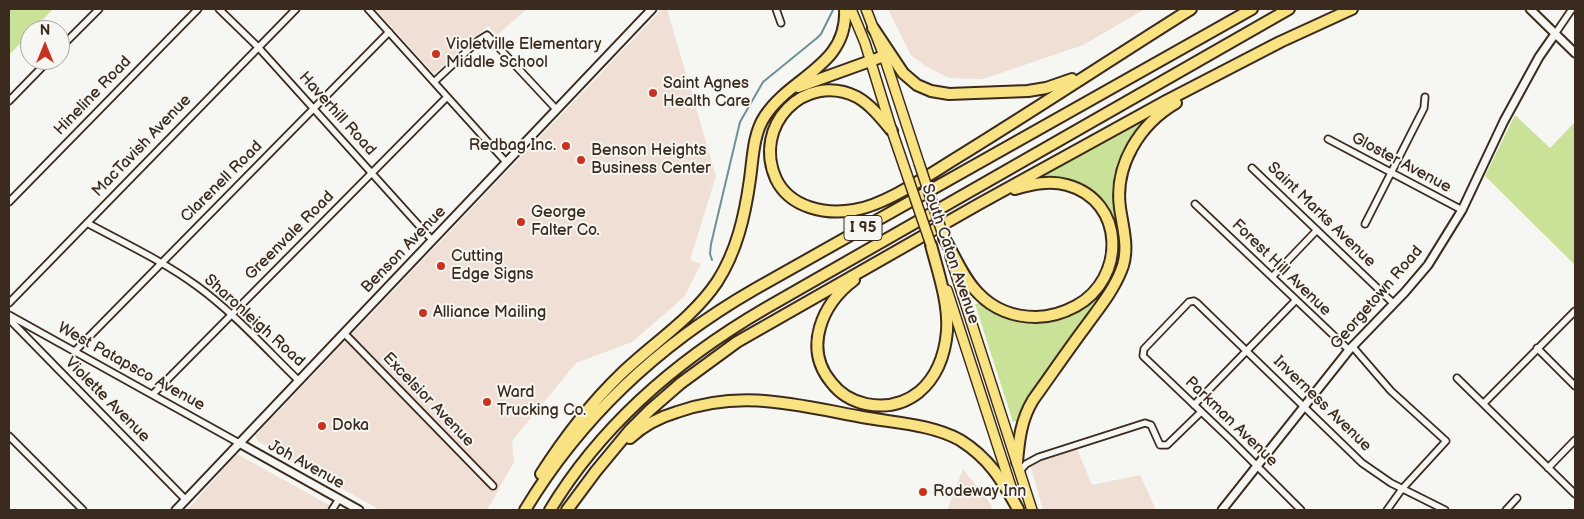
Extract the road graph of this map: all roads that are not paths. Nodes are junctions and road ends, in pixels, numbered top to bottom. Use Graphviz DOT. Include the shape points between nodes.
graph roads {
  1 [pos="99,9"];
  2 [pos="198,9"];
  3 [pos="219,9"];
  4 [pos="296,9"];
  5 [pos="368,9"];
  6 [pos="652,9"];
  7 [pos="776,9"];
  8 [pos="845,9"];
  9 [pos="851,9"];
  10 [pos="866,9"];
  11 [pos="1191,9"];
  12 [pos="1252,9"];
  13 [pos="1289,9"];
  14 [pos="1352,9"];
  15 [pos="1530,9"];
  16 [pos="1572,9"];
  17 [pos="781,23"];
  18 [pos="874,28"];
  19 [pos="389,32"];
  20 [pos="1555,34"];
  21 [pos="70,38"];
  22 [pos="1280,42"];
  23 [pos="258,47"];
  24 [pos="1119,54"];
  25 [pos="1575,54"];
  26 [pos="884,56"];
  27 [pos="870,61"];
  28 [pos="39,70"];
  29 [pos="434,82"];
  30 [pos="788,91"];
  31 [pos="447,97"];
  32 [pos="1425,97"];
  33 [pos="9,101"];
  34 [pos="313,109"];
  35 [pos="556,110"];
  36 [pos="892,131"];
  37 [pos="1328,139"];
  38 [pos="506,162"];
  39 [pos="1252,168"];
  40 [pos="1390,172"];
  41 [pos="372,173"];
  42 [pos="9,202"];
  43 [pos="979,204"];
  44 [pos="1195,204"];
  45 [pos="1462,210"];
  46 [pos="87,223"];
  47 [pos="1365,224"];
  48 [pos="1317,230"];
  49 [pos="944,238"];
  50 [pos="432,240"];
  51 [pos="932,245"];
  52 [pos="880,260"];
  53 [pos="161,263"];
  54 [pos="1272,277"];
  55 [pos="1295,300"];
  56 [pos="9,303"];
  57 [pos="1393,303"];
  58 [pos="1575,311"];
  59 [pos="9,315"];
  60 [pos="231,315"];
  61 [pos="9,319"];
  62 [pos="344,333"];
  63 [pos="1351,348"];
  64 [pos="1538,348"];
  65 [pos="75,351"];
  66 [pos="1247,351"];
  67 [pos="1142,354"];
  68 [pos="1457,378"];
  69 [pos="298,380"];
  70 [pos="1575,386"];
  71 [pos="153,394"];
  72 [pos="1484,403"];
  73 [pos="1194,405"];
  74 [pos="1304,406"];
  75 [pos="1201,412"];
  76 [pos="9,436"];
  77 [pos="1575,440"];
  78 [pos="239,443"];
  79 [pos="1018,466"];
  80 [pos="1258,466"];
  81 [pos="1548,468"];
  82 [pos="596,471"];
  83 [pos="493,486"];
  84 [pos="1402,489"];
  85 [pos="1575,494"];
  86 [pos="1517,498"];
  87 [pos="339,499"];
  88 [pos="186,500"];
  89 [pos="83,510"];
  90 [pos="176,510"];
  91 [pos="332,510"];
  92 [pos="359,510"];
  93 [pos="520,510"];
  94 [pos="525,510"];
  95 [pos="550,510"];
  96 [pos="567,510"];
  97 [pos="1018,510"];
  98 [pos="1032,510"];
  99 [pos="1222,510"];
  100 [pos="1301,510"];
  101 [pos="1387,510"];
  102 [pos="1445,510"];
  103 [pos="1506,510"];
  1 -- 21 [label="street"];
  2 -- 42 [label="street, Hineline Road"];
  3 -- 23 [label="street, Haverhill Road"];
  4 -- 23 [label="street, MacTavish Avenue"];
  5 -- 19 [label="street"];
  6 -- 35 [label="street, Benson Avenue"];
  7 -- 17 [label="street"];
  8 -- 30 [label="highway" via="843,34 835,49 823,64"];
  9 -- 27 [label="main road, South Caton Avenue"];
  10 -- 18 [label="main road, South Caton Avenue"];
  11 -- 24 [label="highway"];
  12 -- 94 [label="highway, I 95" via="707,318 659,354 597,413 557,462"];
  13 -- 95 [label="highway, I 95" via="718,338 672,372 626,414 587,458"];
  14 -- 22 [label="highway"];
  15 -- 20 [label="street"];
  16 -- 20 [label="street, Georgetown Road"];
  18 -- 24 [label="highway" via="909,79 931,91 949,94 1046,88 1076,78"];
  18 -- 26 [label="main road, South Caton Avenue"];
  19 -- 29 [label="street"];
  19 -- 34 [label="street, Clarenell Road"];
  20 -- 25 [label="street"];
  20 -- 45 [label="street, Georgetown Road" via="1504,121"];
  22 -- 43 [label="highway"];
  22 -- 79 [label="highway" via="1154,118 1132,147 1120,190 1126,243 1122,270 1107,297 1025,413 1019,435"];
  23 -- 34 [label="street, Haverhill Road"];
  23 -- 46 [label="street, MacTavish Avenue"];
  24 -- 36 [label="highway" via="942,166 869,206 828,212 803,206 777,182 770,162 769,146 775,126 788,108 819,92 840,92 857,98"];
  26 -- 27 [label="highway"];
  26 -- 49 [label="main road, South Caton Avenue, bridge"];
  27 -- 30 [label="highway"];
  27 -- 36 [label="main road, South Caton Avenue"];
  28 -- 33 [label="street"];
  29 -- 31 [label="street"];
  29 -- 35 [label="street" via="487,34"];
  30 -- 93 [label="highway" via="771,107 758,130 739,234 716,283 691,313 626,369 590,406 563,440"];
  31 -- 38 [label="street"];
  31 -- 41 [label="street, Greenvale Road"];
  32 -- 40 [label="street" via="1424,108"];
  34 -- 41 [label="street, Haverhill Road"];
  34 -- 53 [label="street, Clarenell Road"];
  35 -- 38 [label="street, Benson Avenue"];
  36 -- 51 [label="main road, South Caton Avenue, bridge"];
  37 -- 40 [label="street, Gloster Avenue"];
  38 -- 50 [label="street, Benson Avenue"];
  39 -- 48 [label="street, Saint Marks Avenue"];
  40 -- 45 [label="street, Gloster Avenue"];
  40 -- 47 [label="street"];
  41 -- 50 [label="street, Haverhill Road"];
  41 -- 60 [label="street, Greenvale Road"];
  43 -- 49 [label="highway" via="1040,183 1066,184 1089,196 1106,215 1113,240 1110,264 1099,285 1079,304 1056,315 1029,317 1014,314 1001,310 977,292"];
  43 -- 52 [label="highway"];
  44 -- 54 [label="street, Forest Hill Avenue"];
  45 -- 57 [label="street, Georgetown Road" via="1428,265"];
  46 -- 53 [label="street, Sharonleigh Road"];
  46 -- 56 [label="street, MacTavish Avenue"];
  48 -- 54 [label="street"];
  48 -- 57 [label="street, Saint Marks Avenue"];
  49 -- 79 [label="main road, South Caton Avenue"];
  50 -- 62 [label="street, Benson Avenue"];
  51 -- 52 [label="highway" via="946,313 942,358 925,387 915,396 889,406 874,406 846,396 826,377 817,349 818,335 829,307 850,283"];
  51 -- 97 [label="main road, South Caton Avenue"];
  52 -- 82 [label="highway" via="773,320 712,359 650,410"];
  53 -- 60 [label="street, Sharonleigh Road" via="198,287"];
  53 -- 65 [label="street, Clarenell Road"];
  54 -- 55 [label="street, Forest Hill Avenue"];
  55 -- 63 [label="street, Forest Hill Avenue"];
  55 -- 66 [label="street"];
  57 -- 63 [label="street, Georgetown Road"];
  58 -- 64 [label="street"];
  59 -- 65 [label="street, West Patapsco Avenue"];
  60 -- 69 [label="street, Sharonleigh Road"];
  60 -- 71 [label="street, Greenvale Road"];
  61 -- 88 [label="street, Violette Avenue"];
  62 -- 69 [label="street, Benson Avenue"];
  62 -- 83 [label="street, Excelsior Avenue"];
  63 -- 74 [label="street, Georgetown Road"];
  63 -- 84 [label="street, Forest Hill Avenue" via="1446,441"];
  64 -- 70 [label="street"];
  64 -- 72 [label="street"];
  65 -- 71 [label="street, West Patapsco Avenue"];
  66 -- 67 [label="street, Inverness Avenue" via="1192,300"];
  66 -- 73 [label="street"];
  66 -- 74 [label="street, Inverness Avenue"];
  67 -- 73 [label="street, Parkman Avenue"];
  68 -- 72 [label="street"];
  69 -- 78 [label="street, Benson Avenue"];
  71 -- 78 [label="street, West Patapsco Avenue"];
  72 -- 81 [label="street"];
  73 -- 75 [label="street, Parkman Avenue"];
  74 -- 80 [label="street, Georgetown Road"];
  74 -- 84 [label="street, Inverness Avenue" via="1362,462"];
  75 -- 79 [label="street" via="1170,444 1164,446 1158,443 1151,425 1145,423"];
  75 -- 80 [label="street, Parkman Avenue"];
  76 -- 89 [label="street"];
  77 -- 81 [label="street"];
  78 -- 87 [label="street, Joh Avenue"];
  78 -- 88 [label="street, Benson Avenue"];
  79 -- 98 [label="main road, South Caton Avenue"];
  80 -- 99 [label="street, Georgetown Road"];
  80 -- 100 [label="street, Parkman Avenue"];
  81 -- 85 [label="street"];
  82 -- 96 [label="highway"];
  82 -- 97 [label="highway" via="634,434 668,415 727,400 767,400 924,428 958,439 988,462"];
  84 -- 101 [label="street"];
  84 -- 102 [label="street, Inverness Avenue"];
  86 -- 103 [label="street"];
  87 -- 91 [label="street"];
  87 -- 92 [label="street, Joh Avenue"];
  88 -- 90 [label="street, Benson Avenue"];
}
